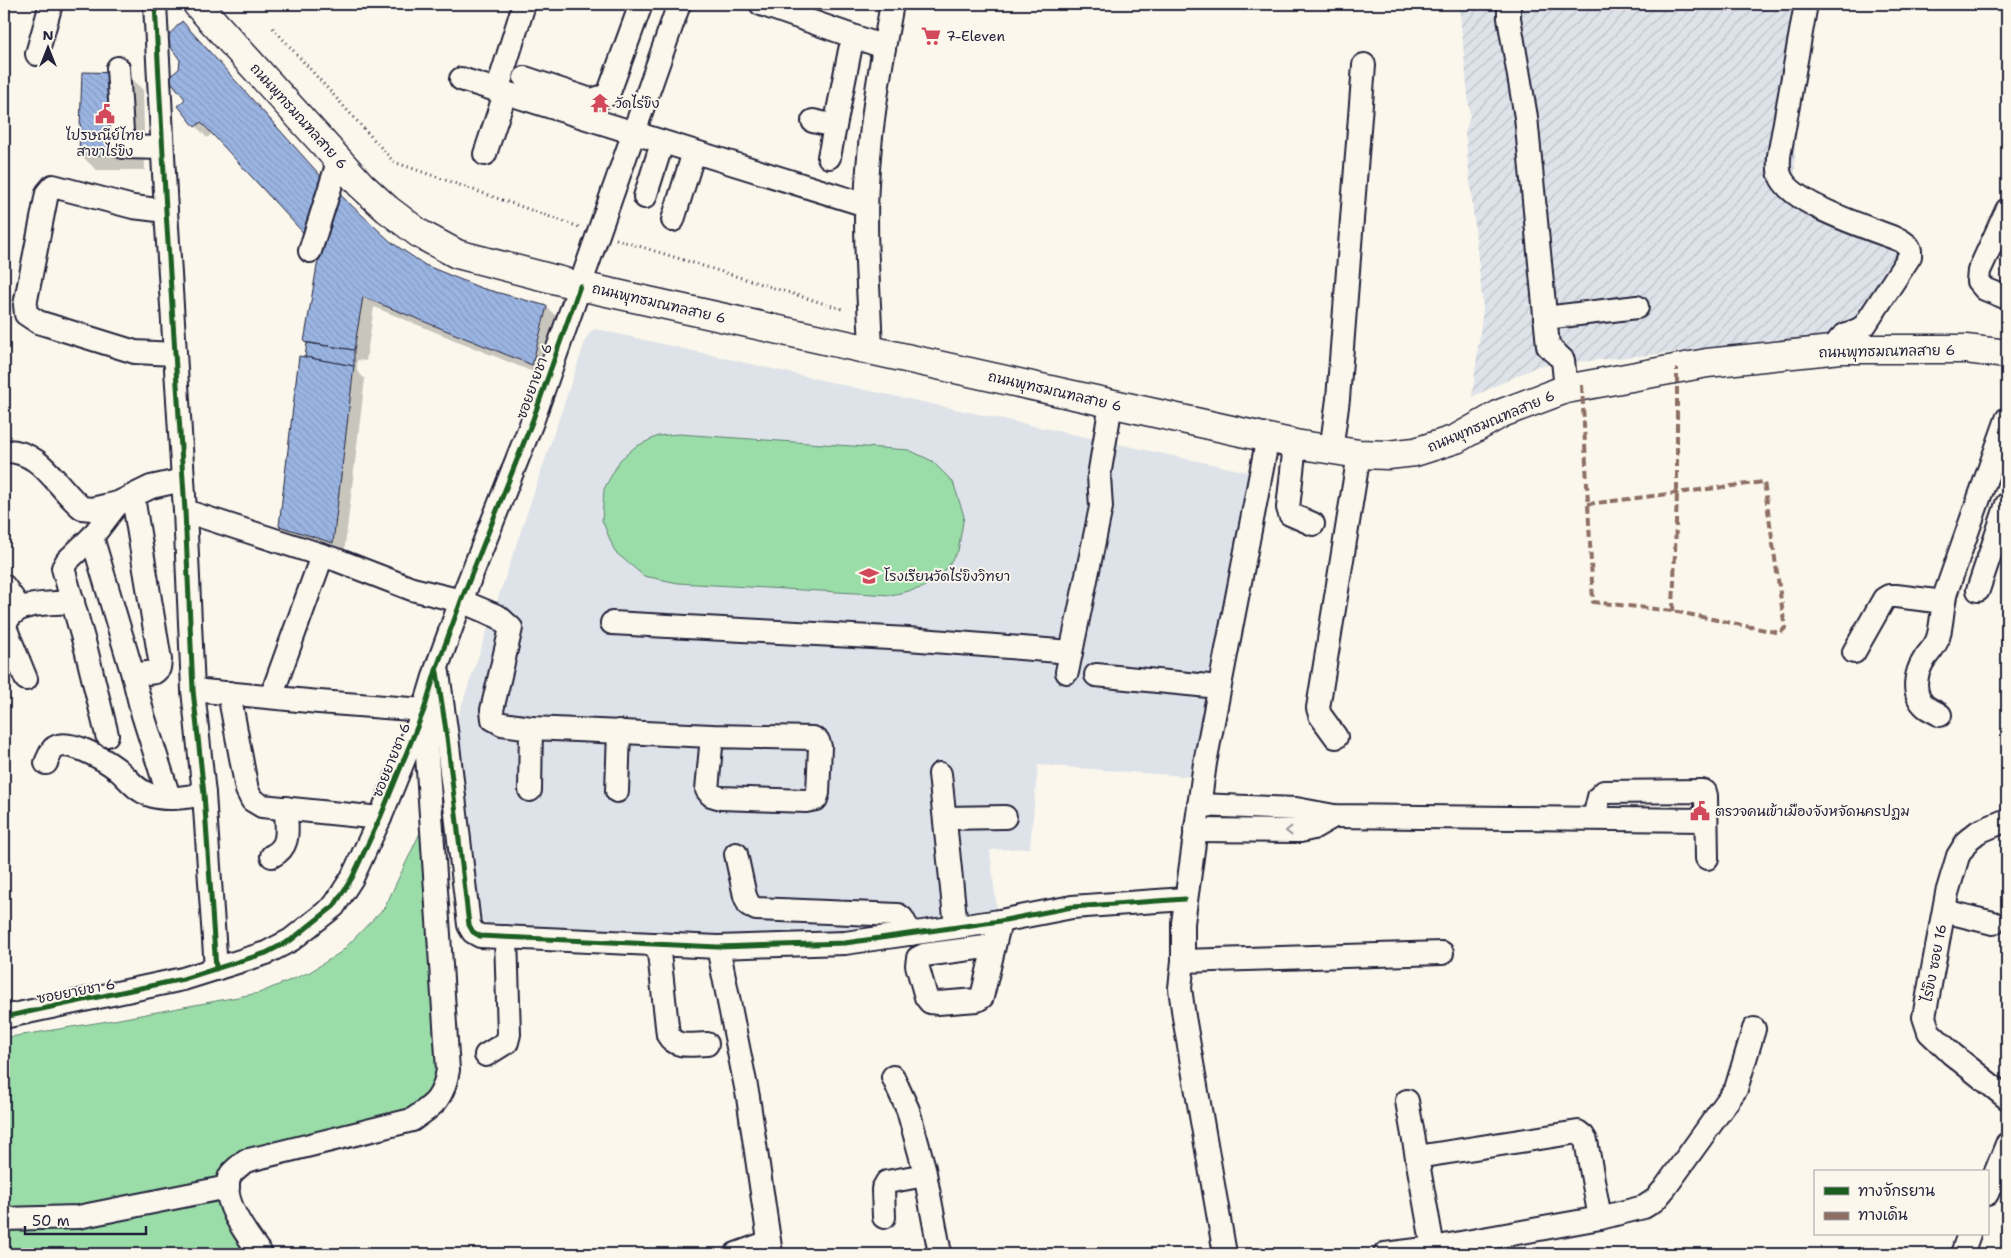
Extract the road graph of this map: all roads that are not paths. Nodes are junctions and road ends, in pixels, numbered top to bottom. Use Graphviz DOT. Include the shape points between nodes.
graph roads {
  1 [pos="51,4"];
  2 [pos="150,4"];
  3 [pos="197,4"];
  4 [pos="524,4"];
  5 [pos="641,4"];
  6 [pos="648,4"];
  7 [pos="761,4"];
  8 [pos="892,4"];
  9 [pos="1509,4"];
  10 [pos="1806,4"];
  11 [pos="677,8"];
  12 [pos="884,47"];
  13 [pos="850,50"];
  14 [pos="37,54"];
  15 [pos="1364,65"];
  16 [pos="118,68"];
  17 [pos="526,78"];
  18 [pos="460,79"];
  19 [pos="501,93"];
  20 [pos="813,121"];
  21 [pos="835,126"];
  22 [pos="634,134"];
  23 [pos="662,142"];
  24 [pos="162,148"];
  25 [pos="694,152"];
  26 [pos="485,154"];
  27 [pos="829,157"];
  28 [pos="339,159"];
  29 [pos="645,197"];
  30 [pos="866,205"];
  31 [pos="2007,210"];
  32 [pos="166,211"];
  33 [pos="673,220"];
  34 [pos="310,251"];
  35 [pos="580,286"];
  36 [pos="2007,298"];
  37 [pos="1637,307"];
  38 [pos="1545,318"];
  39 [pos="1837,350"];
  40 [pos="871,351"];
  41 [pos="174,354"];
  42 [pos="2007,354"];
  43 [pos="1566,389"];
  44 [pos="1111,404"];
  45 [pos="2007,418"];
  46 [pos="1268,437"];
  47 [pos="1295,444"];
  48 [pos="4,451"];
  49 [pos="1331,451"];
  50 [pos="1359,454"];
  51 [pos="182,480"];
  52 [pos="125,500"];
  53 [pos="2007,504"];
  54 [pos="185,511"];
  55 [pos="1313,524"];
  56 [pos="92,537"];
  57 [pos="322,556"];
  58 [pos="4,586"];
  59 [pos="1978,590"];
  60 [pos="460,601"];
  61 [pos="73,602"];
  62 [pos="1944,602"];
  63 [pos="19,607"];
  64 [pos="612,623"];
  65 [pos="1854,652"];
  66 [pos="437,667"];
  67 [pos="133,675"];
  68 [pos="1096,675"];
  69 [pos="26,679"];
  70 [pos="1220,687"];
  71 [pos="193,690"];
  72 [pos="229,693"];
  73 [pos="270,697"];
  74 [pos="424,710"];
  75 [pos="1940,714"];
  76 [pos="531,728"];
  77 [pos="619,731"];
  78 [pos="107,735"];
  79 [pos="712,736"];
  80 [pos="1336,737"];
  81 [pos="46,763"];
  82 [pos="940,774"];
  83 [pos="530,790"];
  84 [pos="617,791"];
  85 [pos="204,794"];
  86 [pos="169,797"];
  87 [pos="1198,805"];
  88 [pos="286,808"];
  89 [pos="1334,816"];
  90 [pos="1005,817"];
  91 [pos="380,818"];
  92 [pos="945,818"];
  93 [pos="2007,820"];
  94 [pos="1195,830"];
  95 [pos="736,854"];
  96 [pos="272,856"];
  97 [pos="1707,858"];
  98 [pos="1185,899"];
  99 [pos="1944,911"];
  100 [pos="1000,921"];
  101 [pos="1993,923"];
  102 [pos="956,927"];
  103 [pos="911,934"];
  104 [pos="506,937"];
  105 [pos="658,944"];
  106 [pos="992,946"];
  107 [pos="718,947"];
  108 [pos="1442,953"];
  109 [pos="1183,962"];
  110 [pos="216,969"];
  111 [pos="4,1017"];
  112 [pos="1754,1030"];
  113 [pos="707,1044"];
  114 [pos="486,1055"];
  115 [pos="893,1077"];
  116 [pos="2007,1098"];
  117 [pos="1407,1101"];
  118 [pos="2007,1144"];
  119 [pos="1417,1157"];
  120 [pos="925,1175"];
  121 [pos="228,1187"];
  122 [pos="1988,1192"];
  123 [pos="884,1217"];
  124 [pos="1600,1218"];
  125 [pos="4,1219"];
  126 [pos="1968,1236"];
  127 [pos="770,1248"];
  128 [pos="1433,1248"];
  129 [pos="262,1254"];
  130 [pos="736,1254"];
  131 [pos="940,1254"];
  132 [pos="1225,1254"];
  133 [pos="1385,1254"];
  134 [pos="1962,1254"];
  1 -- 14 [label="street"];
  2 -- 24 [label="street"];
  3 -- 28 [label="main road, ถนนพุทธมณฑลสาย 6"];
  4 -- 19 [label="street"];
  5 -- 17 [label="street" via="608,95 591,100"];
  6 -- 11 [label="street"];
  7 -- 12 [label="street"];
  8 -- 12 [label="street"];
  9 -- 38 [label="street" via="1526,117"];
  10 -- 39 [label="street" via="1779,156 1780,175 1788,188 1806,202 1900,240 1911,250 1864,325 1839,338"];
  11 -- 22 [label="street, ซอยยายชา 6"];
  12 -- 30 [label="street" via="871,138"];
  13 -- 21 [label="street"];
  15 -- 49 [label="street" via="1338,399"];
  16 -- 24 [label="street" via="123,147"];
  18 -- 19 [label="street"];
  19 -- 22 [label="street"];
  19 -- 26 [label="street"];
  20 -- 21 [label="street"];
  21 -- 27 [label="street"];
  22 -- 23 [label="street"];
  22 -- 35 [label="street, ซอยยายชา 6"];
  23 -- 25 [label="street"];
  23 -- 29 [label="street"];
  24 -- 32 [label="street"];
  25 -- 30 [label="street"];
  25 -- 33 [label="street"];
  28 -- 34 [label="street"];
  28 -- 35 [label="main road, ถนนพุทธมณฑลสาย 6" via="387,209 420,234 457,254"];
  30 -- 40 [label="street"];
  31 -- 36 [label="street" via="1979,271 1978,281 1985,289"];
  32 -- 41 [label="street"];
  32 -- 41 [label="street" via="132,207 53,186 47,193 25,305 26,314 38,322 135,352"];
  35 -- 40 [label="main road, ถนนพุทธมณฑลสาย 6"];
  35 -- 60 [label="street, ซอยยายชา 6" via="532,422"];
  37 -- 38 [label="street"];
  38 -- 43 [label="street" via="1548,346 1564,360"];
  39 -- 42 [label="main road, ถนนพุทธมณฑลสาย 6" via="1966,349"];
  39 -- 43 [label="main road, ถนนพุทธมณฑลสาย 6" via="1707,363"];
  40 -- 44 [label="main road, ถนนพุทธมณฑลสาย 6"];
  41 -- 51 [label="street"];
  43 -- 50 [label="main road, ถนนพุทธมณฑลสาย 6" via="1502,413 1456,439 1436,446 1388,455"];
  44 -- 46 [label="main road, ถนนพุทธมณฑลสาย 6"];
  44 -- 64 [label="street" via="1098,476 1101,507 1069,662 908,639"];
  45 -- 62 [label="street"];
  46 -- 47 [label="main road, ถนนพุทธมณฑลสาย 6"];
  46 -- 70 [label="street"];
  47 -- 49 [label="main road, ถนนพุทธมณฑลสาย 6"];
  47 -- 55 [label="street" via="1288,508 1290,514"];
  48 -- 52 [label="street" via="14,450 36,462 82,508 92,509"];
  49 -- 50 [label="main road, ถนนพุทธมณฑลสาย 6"];
  50 -- 80 [label="street" via="1318,708"];
  51 -- 52 [label="street" via="151,487"];
  51 -- 54 [label="street"];
  52 -- 56 [label="street"];
  52 -- 67 [label="street" via="160,660 159,668 154,672"];
  53 -- 59 [label="street"];
  54 -- 57 [label="street"];
  54 -- 71 [label="street"];
  56 -- 61 [label="street" via="63,568"];
  56 -- 67 [label="street"];
  57 -- 60 [label="street" via="412,589"];
  57 -- 73 [label="street"];
  58 -- 63 [label="street"];
  60 -- 66 [label="street, ซอยยายชา 6"];
  60 -- 76 [label="street" via="498,616 511,628 492,710 493,719 502,724"];
  61 -- 63 [label="street"];
  61 -- 78 [label="street"];
  62 -- 65 [label="street" via="1889,596 1884,599"];
  62 -- 75 [label="street" via="1939,633 1932,650 1925,657 1915,687 1926,708"];
  63 -- 69 [label="street" via="7,618 5,627"];
  66 -- 74 [label="street, ซอยยายชา 6"];
  66 -- 104 [label="street" via="469,925 480,936"];
  67 -- 86 [label="street"];
  68 -- 70 [label="street"];
  70 -- 87 [label="street"];
  71 -- 72 [label="street"];
  71 -- 85 [label="street"];
  72 -- 73 [label="street"];
  72 -- 88 [label="street" via="252,800 262,806"];
  73 -- 74 [label="street"];
  74 -- 91 [label="street, ซอยยายชา 6"];
  74 -- 121 [label="street" via="448,1070 445,1089 432,1107 412,1120 245,1161 231,1175"];
  76 -- 77 [label="street"];
  76 -- 83 [label="street"];
  77 -- 79 [label="street"];
  77 -- 84 [label="street"];
  79 -- 79 [label="street" via="707,790 711,795 721,798 816,799 818,741 813,738"];
  81 -- 86 [label="street" via="54,749 69,745 85,750 117,769 138,789 152,796"];
  82 -- 92 [label="street"];
  85 -- 86 [label="street"];
  85 -- 110 [label="street"];
  87 -- 89 [label="street" via="1296,809"];
  87 -- 94 [label="street"];
  88 -- 91 [label="street"];
  88 -- 96 [label="street" via="286,843 280,852"];
  89 -- 94 [label="street, one-way" via="1313,828 1300,831"];
  89 -- 97 [label="street" via="1706,820"];
  90 -- 92 [label="street"];
  91 -- 110 [label="street, ซอยยายชา 6" via="352,878 334,906 291,940 266,953"];
  92 -- 102 [label="street"];
  93 -- 99 [label="street, ไร่ขิง ซอย 16" via="1978,832 1968,840 1958,856"];
  94 -- 98 [label="street"];
  95 -- 103 [label="street" via="745,896 749,905 756,909 898,915"];
  98 -- 100 [label="street" via="1072,907"];
  98 -- 109 [label="street"];
  99 -- 101 [label="street"];
  99 -- 116 [label="street, ไร่ขิง ซอย 16" via="1925,1022 1929,1032 1952,1054"];
  100 -- 102 [label="street"];
  100 -- 106 [label="street"];
  102 -- 103 [label="street"];
  103 -- 107 [label="street" via="845,943"];
  104 -- 105 [label="street"];
  104 -- 114 [label="street" via="509,1034 507,1042"];
  105 -- 107 [label="street"];
  105 -- 113 [label="street" via="668,1035 676,1044"];
  107 -- 127 [label="street" via="748,1097"];
  108 -- 109 [label="street"];
  109 -- 132 [label="street" via="1180,988 1184,1017"];
  110 -- 111 [label="street, ซอยยายชา 6" via="133,991"];
  112 -- 124 [label="street" via="1736,1089 1655,1200 1644,1207"];
  115 -- 120 [label="street" via="908,1110"];
  117 -- 119 [label="street"];
  118 -- 122 [label="street"];
  119 -- 124 [label="street" via="1578,1132 1586,1141"];
  119 -- 128 [label="street"];
  120 -- 123 [label="street" via="887,1182 883,1189"];
  120 -- 131 [label="street"];
  121 -- 125 [label="street" via="78,1218"];
  121 -- 129 [label="street" via="233,1212"];
  124 -- 128 [label="street"];
  126 -- 134 [label="street"];
  127 -- 130 [label="street"];
  128 -- 133 [label="street"];
}
